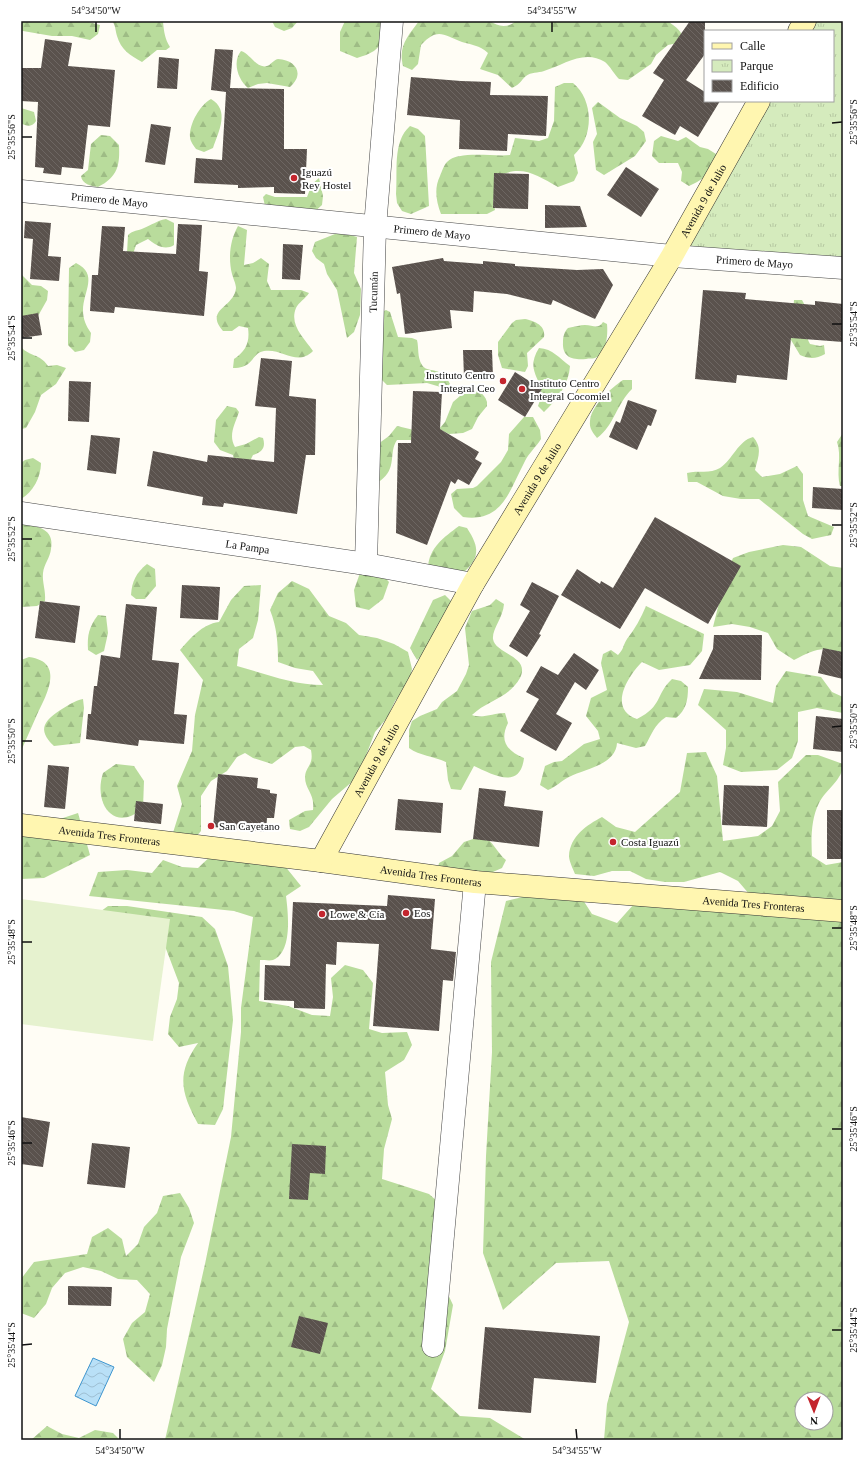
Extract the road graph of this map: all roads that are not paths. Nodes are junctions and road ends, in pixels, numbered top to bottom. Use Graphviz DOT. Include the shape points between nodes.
graph roads {
  1 [pos="392,21"];
  2 [pos="805,21"];
  3 [pos="800,30"];
  4 [pos="759,102"];
  5 [pos="21,191"];
  6 [pos="375,227"];
  7 [pos="672,256"];
  8 [pos="843,268"];
  9 [pos="21,513"];
  10 [pos="366,564"];
  11 [pos="473,584"];
  12 [pos="21,825"];
  13 [pos="321,861"];
  14 [pos="475,882"];
  15 [pos="843,911"];
  16 [pos="433,1346"];
  1 -- 6 [label="street, Tucumán"];
  2 -- 3 [label="main road"];
  4 -- 7 [label="main road, Avenida 9 de Julio"];
  5 -- 6 [label="street, Primero de Mayo"];
  6 -- 7 [label="street, Primero de Mayo"];
  6 -- 10 [label="street, Tucumán"];
  7 -- 8 [label="street, Primero de Mayo"];
  7 -- 11 [label="main road, Avenida 9 de Julio"];
  9 -- 10 [label="street, La Pampa"];
  10 -- 11 [label="street, La Pampa"];
  11 -- 13 [label="main road, Avenida 9 de Julio"];
  12 -- 13 [label="main road, Avenida Tres Fronteras"];
  13 -- 14 [label="main road, Avenida Tres Fronteras"];
  14 -- 15 [label="main road, Avenida Tres Fronteras"];
  14 -- 16 [label="street"];
}
